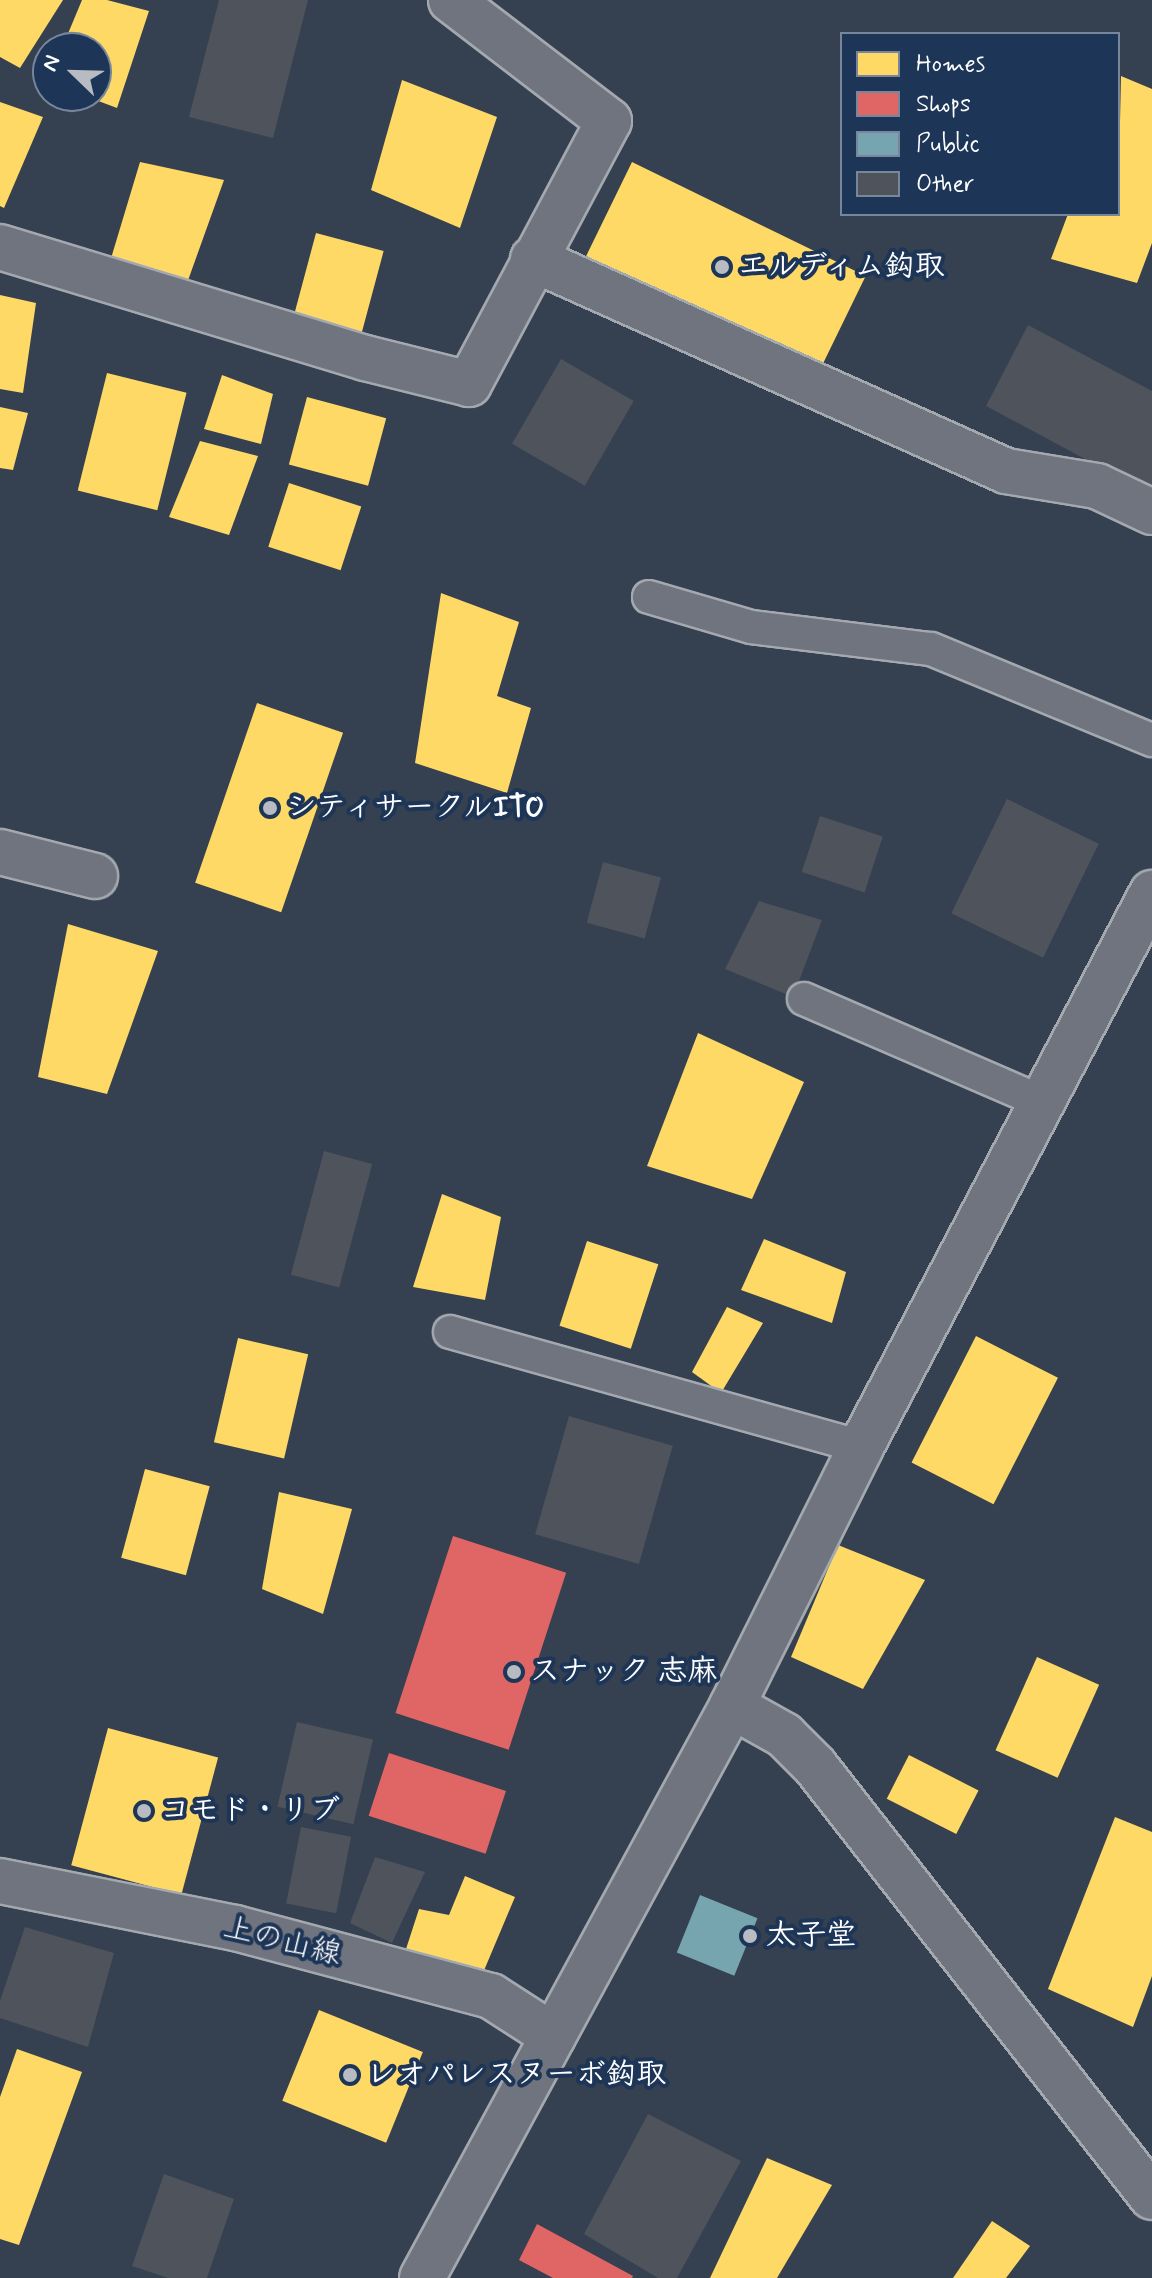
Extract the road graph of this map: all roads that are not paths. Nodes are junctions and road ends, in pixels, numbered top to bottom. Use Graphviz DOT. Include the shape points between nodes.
graph roads {
  1 [pos="451,0"];
  2 [pos="0,247"];
  3 [pos="533,259"];
  4 [pos="1152,512"];
  5 [pos="649,597"];
  6 [pos="1152,740"];
  7 [pos="0,852"];
  8 [pos="95,876"];
  9 [pos="1152,893"];
  10 [pos="804,999"];
  11 [pos="1044,1103"];
  12 [pos="450,1332"];
  13 [pos="861,1447"];
  14 [pos="732,1706"];
  15 [pos="0,1881"];
  16 [pos="553,2036"];
  17 [pos="1152,2197"];
  18 [pos="422,2278"];
  1 -- 3 [label="street" via="609,121"];
  2 -- 3 [label="street" via="365,358 469,384"];
  3 -- 4 [label="street" via="1006,471 1097,486"];
  5 -- 6 [label="lane" via="751,627 931,649"];
  7 -- 8 [label="street"];
  9 -- 11 [label="street"];
  10 -- 11 [label="lane"];
  11 -- 13 [label="street"];
  12 -- 13 [label="lane"];
  13 -- 14 [label="street"];
  14 -- 16 [label="street"];
  14 -- 17 [label="street" via="784,1735 815,1766"];
  15 -- 16 [label="street, 上の山線" via="235,1928 491,1996"];
  16 -- 18 [label="street"];
}
